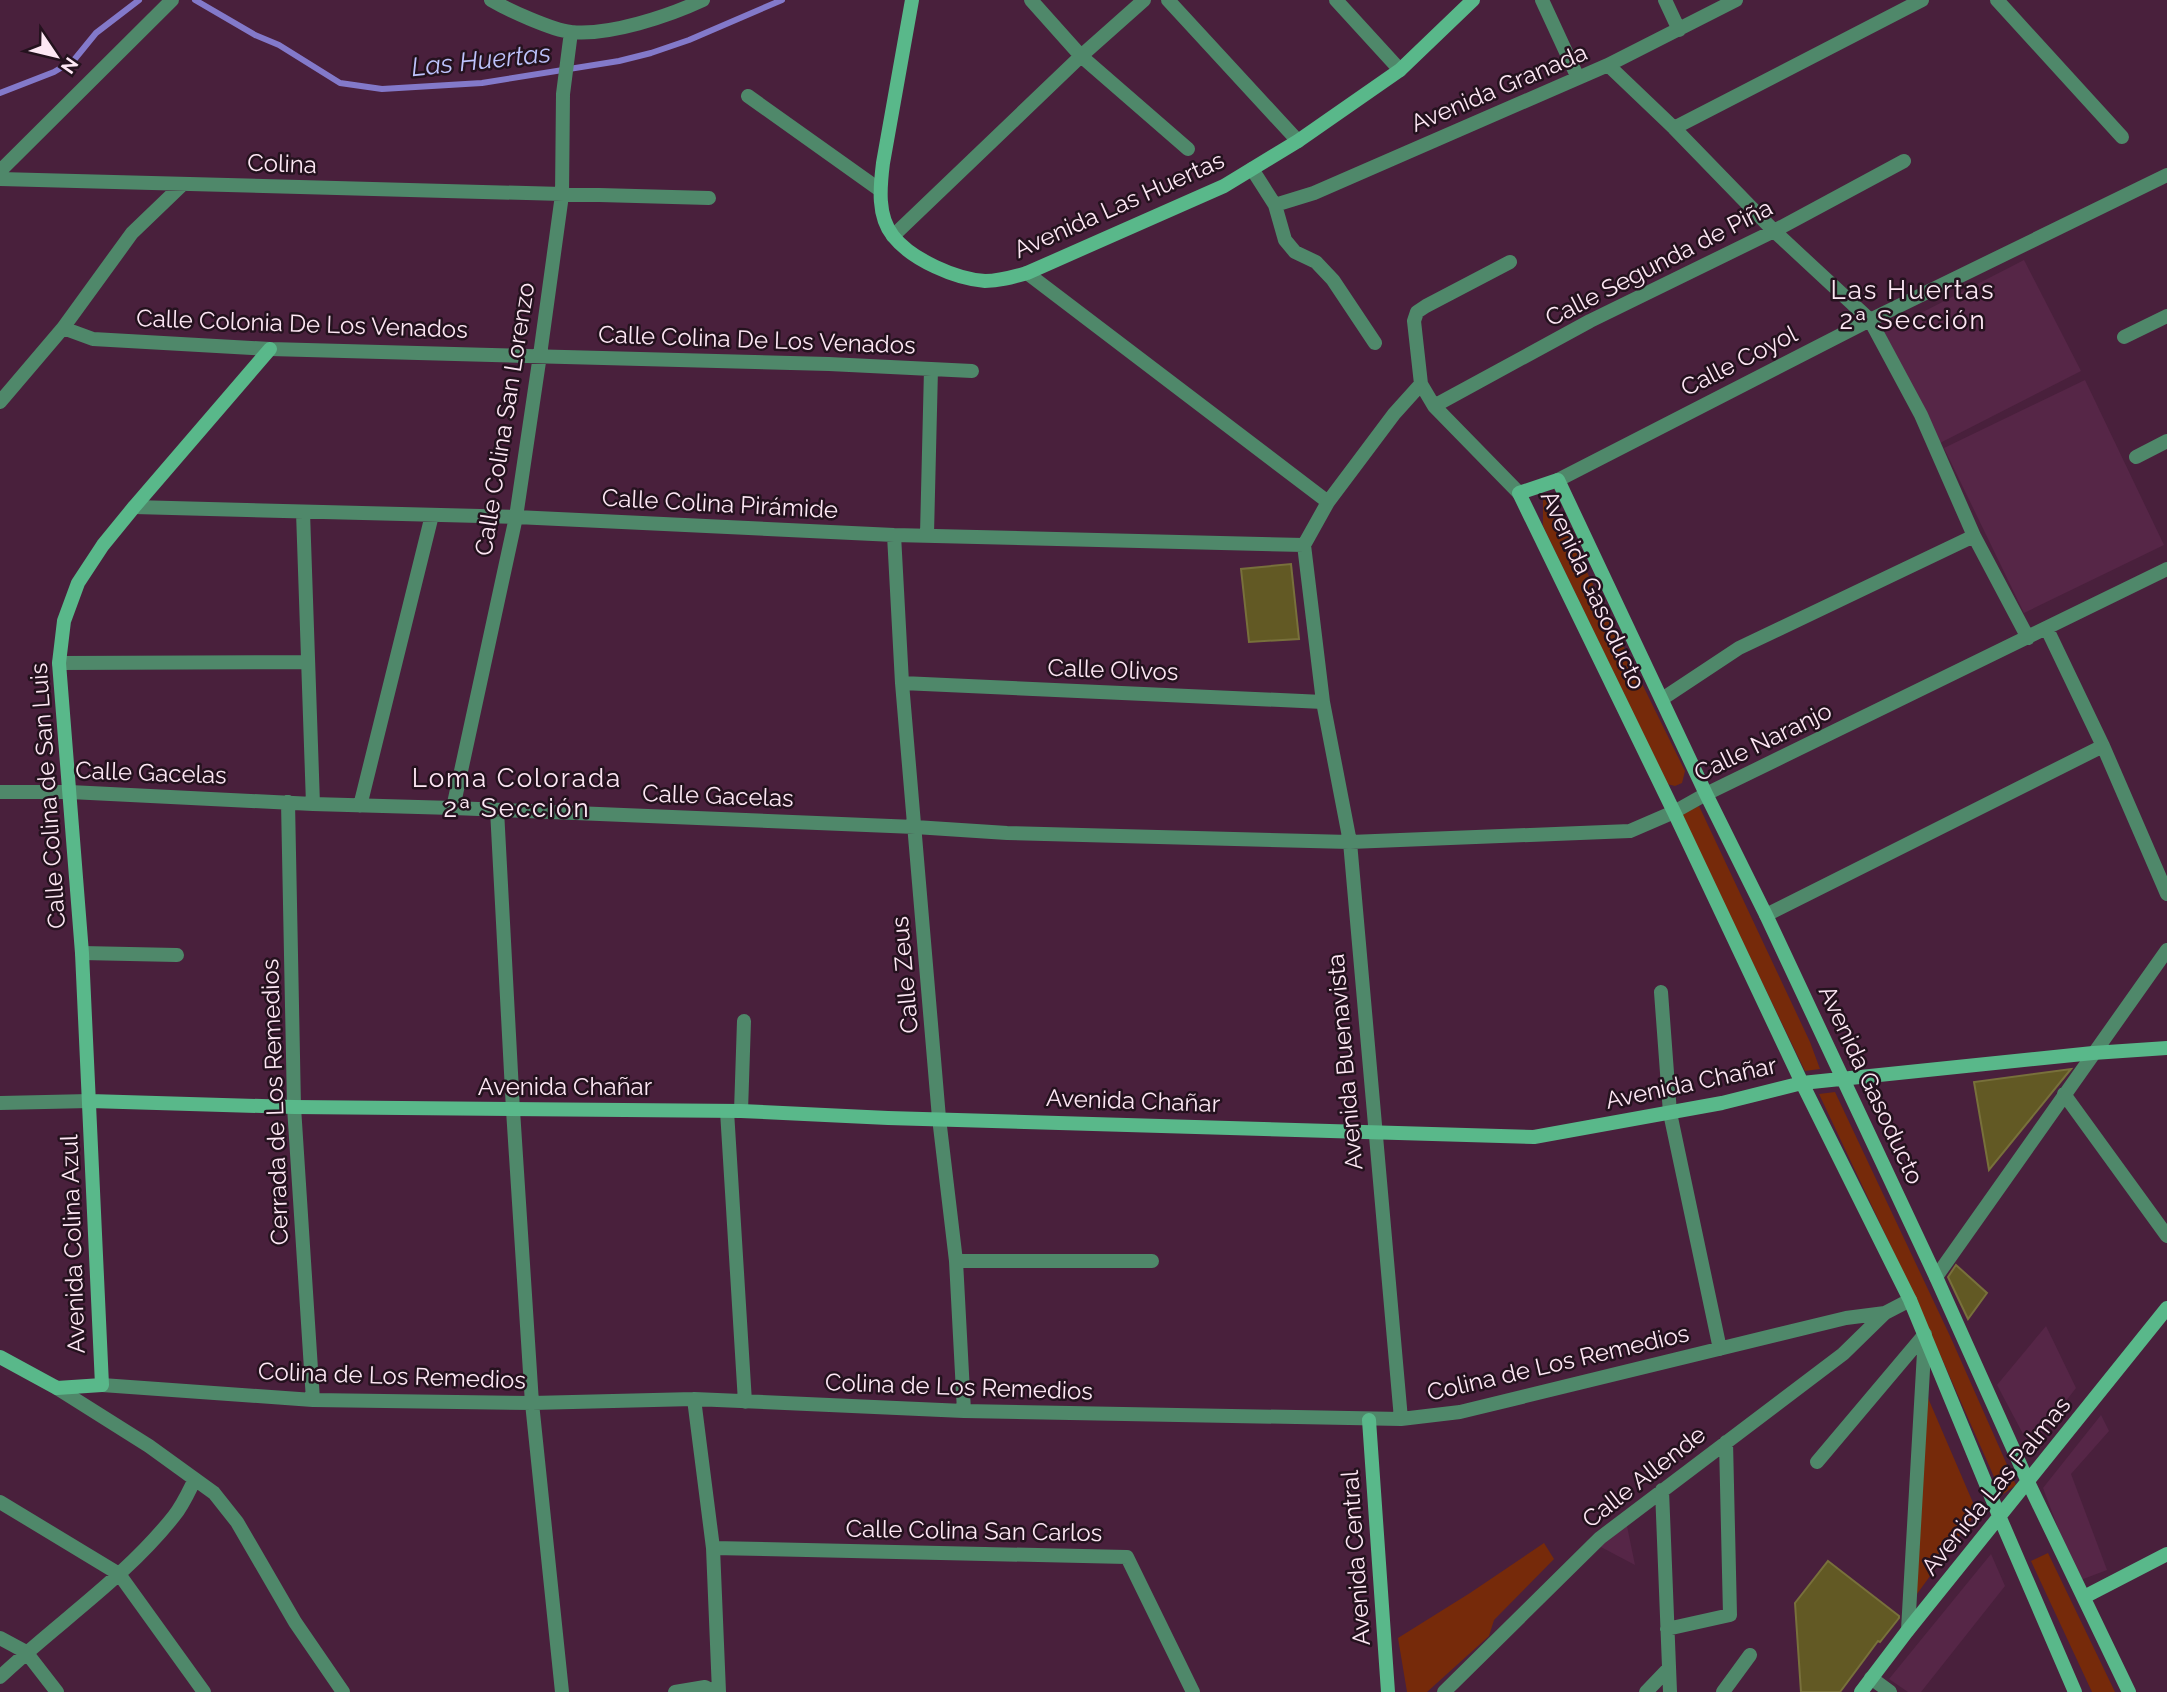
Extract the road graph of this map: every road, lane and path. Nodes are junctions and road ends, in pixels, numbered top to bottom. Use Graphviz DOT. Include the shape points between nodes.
graph roads {
  1 [pos="491,0"];
  2 [pos="703,0"];
  3 [pos="912,0"];
  4 [pos="1031,0"];
  5 [pos="1144,0"];
  6 [pos="1168,0"];
  7 [pos="1336,0"];
  8 [pos="1473,0"];
  9 [pos="1542,0"];
  10 [pos="1665,0"];
  11 [pos="1736,0"];
  12 [pos="1922,0"];
  13 [pos="1997,0"];
  14 [pos="171,1"];
  15 [pos="1679,30"];
  16 [pos="569,40"];
  17 [pos="1081,56"];
  18 [pos="1608,65"];
  19 [pos="1400,70"];
  20 [pos="1578,78"];
  21 [pos="748,96"];
  22 [pos="1674,128"];
  23 [pos="2122,137"];
  24 [pos="1298,141"];
  25 [pos="1188,149"];
  26 [pos="1904,161"];
  27 [pos="1252,169"];
  28 [pos="0,171"];
  29 [pos="0,179"];
  30 [pos="2165,180"];
  31 [pos="184,184"];
  32 [pos="880,190"];
  33 [pos="562,195"];
  34 [pos="709,198"];
  35 [pos="1275,205"];
  36 [pos="1774,231"];
  37 [pos="893,236"];
  38 [pos="1510,262"];
  39 [pos="1027,273"];
  40 [pos="2167,316"];
  41 [pos="1870,320"];
  42 [pos="64,328"];
  43 [pos="2124,337"];
  44 [pos="1376,343"];
  45 [pos="270,349"];
  46 [pos="540,355"];
  47 [pos="931,369"];
  48 [pos="972,371"];
  49 [pos="1421,384"];
  50 [pos="0,402"];
  51 [pos="1434,407"];
  52 [pos="2167,440"];
  53 [pos="2136,457"];
  54 [pos="1558,480"];
  55 [pos="1519,493"];
  56 [pos="1328,502"];
  57 [pos="134,507"];
  58 [pos="303,512"];
  59 [pos="432,515"];
  60 [pos="516,517"];
  61 [pos="927,534"];
  62 [pos="894,535"];
  63 [pos="1974,536"];
  64 [pos="1304,545"];
  65 [pos="2167,569"];
  66 [pos="2047,629"];
  67 [pos="2028,638"];
  68 [pos="307,662"];
  69 [pos="59,663"];
  70 [pos="902,683"];
  71 [pos="1662,699"];
  72 [pos="1323,702"];
  73 [pos="2103,746"];
  74 [pos="0,792"];
  75 [pos="70,792"];
  76 [pos="1706,794"];
  77 [pos="288,802"];
  78 [pos="313,804"];
  79 [pos="360,806"];
  80 [pos="453,808"];
  81 [pos="497,810"];
  82 [pos="1674,812"];
  83 [pos="915,827"];
  84 [pos="1350,842"];
  85 [pos="2167,894"];
  86 [pos="1766,915"];
  87 [pos="2167,950"];
  88 [pos="82,953"];
  89 [pos="177,955"];
  90 [pos="1661,992"];
  91 [pos="744,1021"];
  92 [pos="2167,1048"];
  93 [pos="2093,1053"];
  94 [pos="1841,1078"];
  95 [pos="1801,1083"];
  96 [pos="2064,1094"];
  97 [pos="90,1101"];
  98 [pos="0,1103"];
  99 [pos="295,1107"];
  100 [pos="513,1110"];
  101 [pos="734,1111"];
  102 [pos="1670,1113"];
  103 [pos="939,1118"];
  104 [pos="1374,1132"];
  105 [pos="2167,1236"];
  106 [pos="956,1261"];
  107 [pos="1152,1261"];
  108 [pos="1936,1277"];
  109 [pos="1910,1300"];
  110 [pos="2167,1308"];
  111 [pos="1885,1313"];
  112 [pos="1925,1334"];
  113 [pos="1720,1349"];
  114 [pos="0,1357"];
  115 [pos="102,1385"];
  116 [pos="57,1388"];
  117 [pos="313,1399"];
  118 [pos="694,1399"];
  119 [pos="745,1402"];
  120 [pos="532,1403"];
  121 [pos="964,1411"];
  122 [pos="1401,1419"];
  123 [pos="1369,1420"];
  124 [pos="1726,1442"];
  125 [pos="1817,1462"];
  126 [pos="195,1479"];
  127 [pos="2028,1482"];
  128 [pos="1662,1490"];
  129 [pos="0,1502"];
  130 [pos="2000,1518"];
  131 [pos="713,1548"];
  132 [pos="2167,1554"];
  133 [pos="119,1574"];
  134 [pos="2084,1597"];
  135 [pos="1667,1629"];
  136 [pos="1908,1630"];
  137 [pos="0,1638"];
  138 [pos="26,1652"];
  139 [pos="1751,1655"];
  140 [pos="1669,1668"];
  141 [pos="0,1677"];
  142 [pos="1871,1678"];
  143 [pos="57,1692"];
  144 [pos="204,1692"];
  145 [pos="343,1692"];
  146 [pos="562,1692"];
  147 [pos="675,1692"];
  148 [pos="717,1692"];
  149 [pos="1194,1692"];
  150 [pos="1388,1692"];
  151 [pos="1444,1692"];
  152 [pos="1646,1692"];
  153 [pos="1670,1692"];
  154 [pos="1723,1692"];
  155 [pos="1861,1692"];
  156 [pos="1890,1692"];
  157 [pos="2076,1692"];
  158 [pos="2129,1692"];
  1 -- 16 [label="street"];
  2 -- 16 [label="street" via="677,12"];
  3 -- 32 [label="street"];
  4 -- 17 [label="street"];
  5 -- 17 [label="street"];
  6 -- 24 [label="street"];
  7 -- 19 [label="street"];
  8 -- 19 [label="street, Avenida Las Huertas"];
  9 -- 20 [label="street"];
  10 -- 15 [label="street"];
  11 -- 15 [label="street, Avenida Granada"];
  12 -- 22 [label="street"];
  13 -- 23 [label="street"];
  14 -- 28 [label="street"];
  15 -- 18 [label="street, Avenida Granada"];
  16 -- 33 [label="street, Calle Colina San Lorenzo" via="563,94"];
  17 -- 25 [label="street"];
  17 -- 37 [label="street"];
  18 -- 20 [label="street, Avenida Granada"];
  18 -- 22 [label="street"];
  19 -- 24 [label="street, Avenida Las Huertas"];
  20 -- 35 [label="street, Avenida Granada" via="1314,193"];
  21 -- 32 [label="street"];
  22 -- 36 [label="street"];
  24 -- 27 [label="street, Avenida Las Huertas"];
  26 -- 36 [label="street, Calle Segunda de Piña"];
  27 -- 35 [label="street"];
  27 -- 39 [label="street, Avenida Las Huertas" via="1224,186"];
  29 -- 31 [label="street, Colina"];
  30 -- 41 [label="street, Calle Coyol"];
  31 -- 33 [label="street, Colina"];
  31 -- 42 [label="street" via="132,233"];
  32 -- 37 [label="street" via="882,210"];
  33 -- 34 [label="street, Colina"];
  33 -- 46 [label="street, Calle Colina San Lorenzo"];
  35 -- 44 [label="street" via="1285,240 1333,280"];
  36 -- 41 [label="street"];
  36 -- 51 [label="street, Calle Segunda de Piña" via="1590,321"];
  37 -- 39 [label="street, Avenida Las Huertas" via="919,257 959,276 983,281"];
  38 -- 49 [label="street" via="1417,312"];
  39 -- 56 [label="street"];
  40 -- 43 [label="street"];
  41 -- 54 [label="street, Calle Coyol"];
  41 -- 63 [label="street" via="1921,415"];
  42 -- 45 [label="street, Calle Colonia De Los Venados" via="93,339"];
  42 -- 50 [label="street"];
  45 -- 46 [label="street, Calle Colonia De Los Venados"];
  45 -- 57 [label="street, Calle Colina de San Luis"];
  46 -- 47 [label="street, Calle Colina De Los Venados"];
  46 -- 60 [label="street, Calle Colina San Lorenzo"];
  47 -- 48 [label="street, Calle Colina De Los Venados"];
  47 -- 61 [label="street"];
  49 -- 51 [label="street"];
  49 -- 56 [label="street"];
  51 -- 55 [label="street"];
  52 -- 53 [label="street"];
  54 -- 55 [label="street, Avenida Gasoducto"];
  54 -- 71 [label="street, Avenida Gasoducto"];
  55 -- 82 [label="street, Avenida Gasoducto"];
  56 -- 64 [label="street"];
  57 -- 58 [label="street, Calle Colina Pirámide"];
  57 -- 69 [label="street, Calle Colina de San Luis" via="78,583 64,621"];
  58 -- 59 [label="street, Calle Colina Pirámide"];
  58 -- 68 [label="street"];
  59 -- 60 [label="street, Calle Colina Pirámide"];
  59 -- 79 [label="street"];
  60 -- 62 [label="street, Calle Colina Pirámide"];
  60 -- 80 [label="street, Calle Colina San Lorenzo"];
  61 -- 62 [label="street, Calle Colina Pirámide"];
  61 -- 64 [label="street, Calle Colina Pirámide"];
  62 -- 70 [label="street, Calle Zeus"];
  63 -- 67 [label="street"];
  63 -- 71 [label="street" via="1739,648"];
  64 -- 72 [label="street, Avenida Buenavista"];
  65 -- 66 [label="street, Calle Naranjo"];
  66 -- 67 [label="street, Calle Naranjo"];
  66 -- 73 [label="street"];
  67 -- 76 [label="street, Calle Naranjo"];
  68 -- 69 [label="street"];
  68 -- 78 [label="street"];
  69 -- 75 [label="street, Calle Colina de San Luis"];
  70 -- 72 [label="street, Calle Olivos"];
  70 -- 83 [label="street, Calle Zeus"];
  71 -- 76 [label="street, Avenida Gasoducto"];
  72 -- 84 [label="street, Avenida Buenavista"];
  73 -- 85 [label="street"];
  73 -- 86 [label="street"];
  74 -- 75 [label="street, Calle Gacelas"];
  75 -- 77 [label="street, Calle Gacelas"];
  75 -- 88 [label="street, Calle Colina de San Luis"];
  76 -- 82 [label="street, Calle Naranjo"];
  76 -- 86 [label="street, Avenida Gasoducto"];
  77 -- 78 [label="street, Calle Gacelas"];
  77 -- 99 [label="street, Cerrada de Los Remedios"];
  78 -- 79 [label="street, Calle Gacelas"];
  79 -- 80 [label="street, Calle Gacelas"];
  80 -- 81 [label="street, Calle Gacelas"];
  81 -- 83 [label="street, Calle Gacelas"];
  81 -- 100 [label="street"];
  82 -- 84 [label="street, Calle Naranjo" via="1630,831"];
  82 -- 95 [label="street, Avenida Gasoducto"];
  83 -- 84 [label="street, Calle Gacelas"];
  83 -- 103 [label="street, Calle Zeus"];
  84 -- 104 [label="street, Avenida Buenavista"];
  86 -- 94 [label="street, Avenida Gasoducto"];
  87 -- 93 [label="street"];
  88 -- 89 [label="street"];
  88 -- 97 [label="street, Calle Colina de San Luis"];
  90 -- 102 [label="street"];
  91 -- 101 [label="street"];
  92 -- 93 [label="street, Avenida Chañar"];
  93 -- 94 [label="street, Avenida Chañar"];
  93 -- 96 [label="street"];
  94 -- 95 [label="street, Avenida Chañar"];
  94 -- 108 [label="street, Avenida Gasoducto"];
  95 -- 102 [label="street, Avenida Chañar"];
  95 -- 109 [label="street, Avenida Gasoducto"];
  96 -- 105 [label="street"];
  96 -- 108 [label="street"];
  97 -- 98 [label="street"];
  97 -- 99 [label="street, Avenida Chañar"];
  97 -- 115 [label="street, Avenida Colina Azul"];
  99 -- 100 [label="street, Avenida Chañar"];
  99 -- 117 [label="street, Cerrada de Los Remedios"];
  100 -- 101 [label="street, Avenida Chañar"];
  100 -- 120 [label="street"];
  101 -- 103 [label="street, Avenida Chañar"];
  101 -- 119 [label="street"];
  102 -- 104 [label="street, Avenida Chañar" via="1534,1137"];
  102 -- 113 [label="street"];
  103 -- 104 [label="street, Avenida Chañar"];
  103 -- 106 [label="street, Calle Zeus"];
  104 -- 122 [label="street, Avenida Buenavista"];
  106 -- 107 [label="street"];
  106 -- 121 [label="street, Calle Zeus"];
  108 -- 127 [label="street, Avenida Gasoducto"];
  109 -- 111 [label="street, Colina de Los Remedios"];
  109 -- 112 [label="street, Avenida Gasoducto"];
  110 -- 127 [label="street, Avenida Las Palmas"];
  111 -- 113 [label="street, Colina de Los Remedios"];
  111 -- 124 [label="street, Calle Allende" via="1843,1354"];
  112 -- 125 [label="street"];
  112 -- 130 [label="street, Avenida Gasoducto"];
  112 -- 136 [label="street"];
  113 -- 122 [label="street, Colina de Los Remedios" via="1460,1412"];
  114 -- 116 [label="street"];
  115 -- 116 [label="street, Colina de Los Remedios"];
  115 -- 117 [label="street, Colina de Los Remedios"];
  116 -- 126 [label="street"];
  117 -- 120 [label="street, Colina de Los Remedios"];
  118 -- 119 [label="street, Colina de Los Remedios"];
  118 -- 120 [label="street, Colina de Los Remedios"];
  118 -- 131 [label="street"];
  119 -- 121 [label="street, Colina de Los Remedios"];
  120 -- 146 [label="street"];
  121 -- 123 [label="street, Colina de Los Remedios"];
  122 -- 123 [label="street, Colina de Los Remedios"];
  123 -- 150 [label="street, Avenida Central"];
  124 -- 128 [label="street, Calle Allende"];
  124 -- 135 [label="street" via="1730,1615"];
  126 -- 133 [label="street" via="176,1514"];
  126 -- 145 [label="street" via="214,1493 237,1522 295,1622"];
  127 -- 130 [label="street, Avenida Las Palmas"];
  127 -- 134 [label="street, Avenida Gasoducto"];
  128 -- 135 [label="street"];
  128 -- 151 [label="street, Calle Allende" via="1600,1538"];
  129 -- 133 [label="street"];
  130 -- 136 [label="street, Avenida Las Palmas"];
  130 -- 157 [label="street, Avenida Gasoducto"];
  131 -- 148 [label="street"];
  131 -- 149 [label="street, Calle Colina San Carlos" via="1127,1557"];
  132 -- 134 [label="street"];
  133 -- 138 [label="street"];
  133 -- 144 [label="street"];
  134 -- 158 [label="street, Avenida Gasoducto"];
  135 -- 140 [label="street"];
  136 -- 142 [label="street, Avenida Las Palmas"];
  137 -- 138 [label="street"];
  138 -- 141 [label="street"];
  138 -- 143 [label="street"];
  139 -- 154 [label="street"];
  140 -- 152 [label="street"];
  140 -- 153 [label="street"];
  142 -- 155 [label="street, Avenida Las Palmas"];
  142 -- 156 [label="street"];
  147 -- 148 [label="street" via="705,1687"];
}
